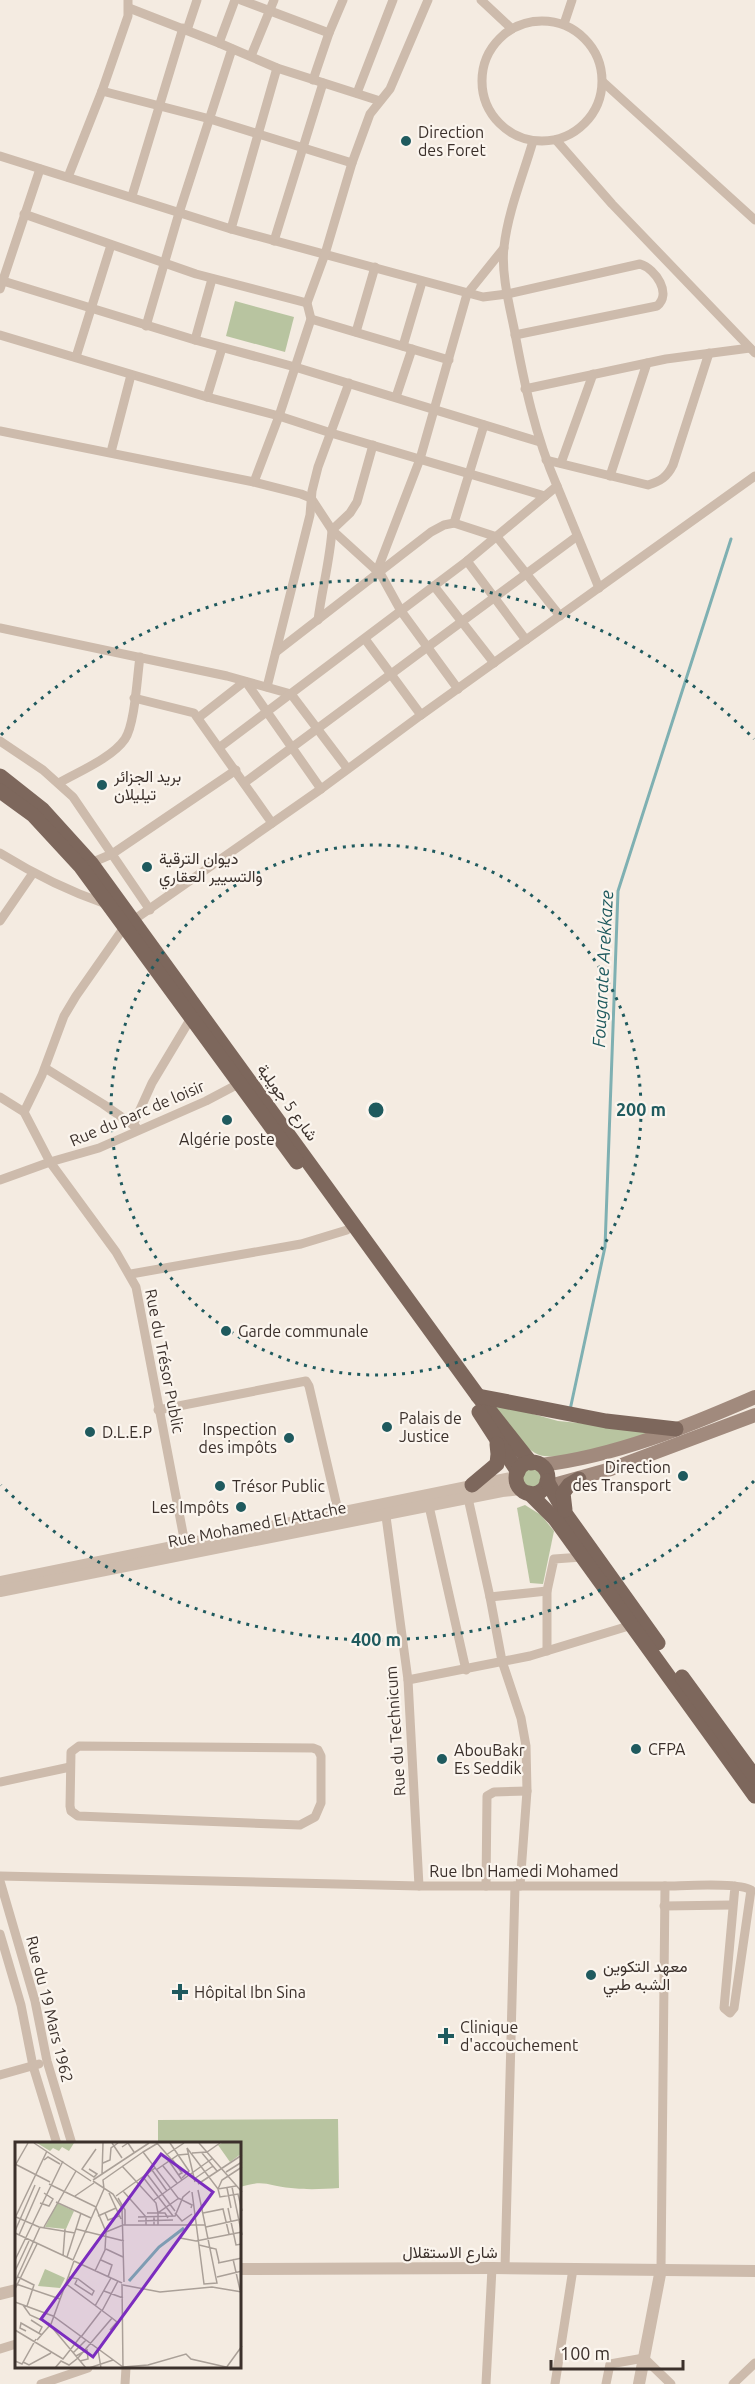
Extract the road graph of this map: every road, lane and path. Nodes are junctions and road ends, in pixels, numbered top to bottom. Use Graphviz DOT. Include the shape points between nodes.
graph roads {
  1 [pos="197,0"];
  2 [pos="235,0"];
  3 [pos="241,0"];
  4 [pos="274,0"];
  5 [pos="343,0"];
  6 [pos="393,0"];
  7 [pos="428,0"];
  8 [pos="482,0"];
  9 [pos="572,0"];
  10 [pos="129,4"];
  11 [pos="491,4"];
  12 [pos="269,10"];
  13 [pos="564,24"];
  14 [pos="184,29"];
  15 [pos="512,29"];
  16 [pos="329,33"];
  17 [pos="219,43"];
  18 [pos="232,49"];
  19 [pos="251,56"];
  20 [pos="277,68"];
  21 [pos="313,80"];
  22 [pos="603,82"];
  23 [pos="323,83"];
  24 [pos="102,90"];
  25 [pos="357,93"];
  26 [pos="380,101"];
  27 [pos="159,105"];
  28 [pos="210,119"];
  29 [pos="260,134"];
  30 [pos="556,140"];
  31 [pos="532,141"];
  32 [pos="304,147"];
  33 [pos="0,156"];
  34 [pos="352,163"];
  35 [pos="39,169"];
  36 [pos="68,177"];
  37 [pos="132,196"];
  38 [pos="179,213"];
  39 [pos="24,214"];
  40 [pos="755,220"];
  41 [pos="231,229"];
  42 [pos="274,241"];
  43 [pos="111,245"];
  44 [pos="504,249"];
  45 [pos="325,254"];
  46 [pos="164,263"];
  47 [pos="375,267"];
  48 [pos="212,279"];
  49 [pos="422,282"];
  50 [pos="1,285"];
  51 [pos="467,294"];
  52 [pos="507,294"];
  53 [pos="307,303"];
  54 [pos="92,309"];
  55 [pos="311,319"];
  56 [pos="146,326"];
  57 [pos="356,332"];
  58 [pos="0,335"];
  59 [pos="515,335"];
  60 [pos="195,340"];
  61 [pos="407,347"];
  62 [pos="222,348"];
  63 [pos="752,350"];
  64 [pos="709,353"];
  65 [pos="76,357"];
  66 [pos="449,360"];
  67 [pos="647,363"];
  68 [pos="295,367"];
  69 [pos="131,375"];
  70 [pos="593,375"];
  71 [pos="349,383"];
  72 [pos="525,389"];
  73 [pos="396,397"];
  74 [pos="207,398"];
  75 [pos="434,409"];
  76 [pos="279,416"];
  77 [pos="484,425"];
  78 [pos="0,431"];
  79 [pos="331,433"];
  80 [pos="540,442"];
  81 [pos="374,446"];
  82 [pos="111,452"];
  83 [pos="420,459"];
  84 [pos="546,460"];
  85 [pos="561,463"];
  86 [pos="470,472"];
  87 [pos="610,476"];
  88 [pos="755,476"];
  89 [pos="254,482"];
  90 [pos="557,486"];
  91 [pos="545,496"];
  92 [pos="311,498"];
  93 [pos="453,523"];
  94 [pos="332,530"];
  95 [pos="497,537"];
  96 [pos="576,537"];
  97 [pos="467,561"];
  98 [pos="379,572"];
  99 [pos="527,574"];
  100 [pos="434,586"];
  101 [pos="598,588"];
  102 [pos="495,598"];
  103 [pos="401,611"];
  104 [pos="560,616"];
  105 [pos="318,620"];
  106 [pos="462,623"];
  107 [pos="0,628"];
  108 [pos="365,639"];
  109 [pos="526,640"];
  110 [pos="428,648"];
  111 [pos="276,652"];
  112 [pos="140,657"];
  113 [pos="494,663"];
  114 [pos="392,675"];
  115 [pos="245,682"];
  116 [pos="267,687"];
  117 [pos="458,689"];
  118 [pos="291,694"];
  119 [pos="134,698"];
  120 [pos="267,711"];
  121 [pos="421,715"];
  122 [pos="198,718"];
  123 [pos="318,729"];
  124 [pos="0,741"];
  125 [pos="220,747"];
  126 [pos="292,749"];
  127 [pos="347,768"];
  128 [pos="236,770"];
  129 [pos="0,777"];
  130 [pos="59,783"];
  131 [pos="244,783"];
  132 [pos="321,789"];
  133 [pos="0,791"];
  134 [pos="272,823"];
  135 [pos="0,853"];
  136 [pos="112,854"];
  137 [pos="91,863"];
  138 [pos="33,873"];
  139 [pos="110,905"];
  140 [pos="150,910"];
  141 [pos="0,921"];
  142 [pos="129,923"];
  143 [pos="191,1018"];
  144 [pos="45,1068"];
  145 [pos="243,1080"];
  146 [pos="0,1097"];
  147 [pos="24,1112"];
  148 [pos="137,1127"];
  149 [pos="50,1162"];
  150 [pos="0,1180"];
  151 [pos="346,1230"];
  152 [pos="382,1271"];
  153 [pos="131,1275"];
  154 [pos="478,1396"];
  155 [pos="755,1397"];
  156 [pos="158,1410"];
  157 [pos="724,1411"];
  158 [pos="755,1415"];
  159 [pos="731,1425"];
  160 [pos="679,1436"];
  161 [pos="495,1438"];
  162 [pos="536,1464"];
  163 [pos="579,1479"];
  164 [pos="532,1484"];
  165 [pos="470,1492"];
  166 [pos="429,1506"];
  167 [pos="385,1509"];
  168 [pos="565,1513"];
  169 [pos="340,1519"];
  170 [pos="186,1550"];
  171 [pos="582,1557"];
  172 [pos="135,1560"];
  173 [pos="0,1582"];
  174 [pos="547,1590"];
  175 [pos="0,1591"];
  176 [pos="490,1597"];
  177 [pos="632,1625"];
  178 [pos="547,1652"];
  179 [pos="502,1661"];
  180 [pos="466,1670"];
  181 [pos="408,1680"];
  182 [pos="70,1767"];
  183 [pos="755,1777"];
  184 [pos="0,1782"];
  185 [pos="527,1791"];
  186 [pos="755,1796"];
  187 [pos="0,1876"];
  188 [pos="0,1881"];
  189 [pos="419,1886"];
  190 [pos="486,1886"];
  191 [pos="518,1886"];
  192 [pos="664,1886"];
  193 [pos="735,1886"];
  194 [pos="664,1906"];
  195 [pos="732,1910"];
  196 [pos="751,1917"];
  197 [pos="0,1934"];
  198 [pos="47,2061"];
  199 [pos="33,2066"];
  200 [pos="0,2075"];
  201 [pos="56,2142"];
  202 [pos="71,2142"];
  203 [pos="498,2268"];
  204 [pos="242,2269"];
  205 [pos="573,2269"];
  206 [pos="660,2269"];
  207 [pos="755,2271"];
  208 [pos="15,2289"];
  209 [pos="0,2294"];
  210 [pos="15,2344"];
  211 [pos="0,2349"];
  212 [pos="644,2358"];
  213 [pos="755,2363"];
  214 [pos="82,2369"];
  215 [pos="41,2384"];
  216 [pos="486,2384"];
  217 [pos="555,2384"];
  218 [pos="606,2384"];
  219 [pos="639,2384"];
  220 [pos="671,2384"];
  221 [pos="734,2384"];
  1 -- 14 [label="street"];
  2 -- 17 [label="street"];
  3 -- 12 [label="street"];
  4 -- 12 [label="street"];
  5 -- 16 [label="street"];
  6 -- 25 [label="street"];
  7 -- 26 [label="street" via="390,88"];
  8 -- 11 [label="street"];
  9 -- 13 [label="street"];
  10 -- 14 [label="street"];
  10 -- 24 [label="street"];
  11 -- 15 [label="street"];
  12 -- 16 [label="street"];
  12 -- 19 [label="street"];
  13 -- 15 [label="street" via="529,22"];
  13 -- 22 [label="street" via="593,47 601,64"];
  14 -- 17 [label="street"];
  14 -- 27 [label="street"];
  15 -- 31 [label="street" via="497,40 487,56 482,93 488,110 500,125 515,136"];
  16 -- 21 [label="street"];
  17 -- 18 [label="street"];
  18 -- 19 [label="street"];
  18 -- 28 [label="street"];
  19 -- 20 [label="street"];
  20 -- 21 [label="street"];
  20 -- 29 [label="street"];
  21 -- 23 [label="street"];
  22 -- 30 [label="street" via="594,113 571,135"];
  22 -- 40 [label="street"];
  23 -- 25 [label="street"];
  23 -- 32 [label="street"];
  24 -- 27 [label="street"];
  24 -- 36 [label="street"];
  25 -- 26 [label="street"];
  26 -- 34 [label="street" via="369,114"];
  27 -- 28 [label="street"];
  27 -- 37 [label="street"];
  28 -- 29 [label="street"];
  28 -- 38 [label="street"];
  29 -- 32 [label="street"];
  29 -- 41 [label="street"];
  30 -- 31 [label="street"];
  30 -- 63 [label="street"];
  31 -- 44 [label="street"];
  32 -- 34 [label="street"];
  32 -- 42 [label="street"];
  33 -- 35 [label="street"];
  34 -- 45 [label="street"];
  35 -- 36 [label="street"];
  35 -- 39 [label="street"];
  36 -- 37 [label="street"];
  37 -- 38 [label="street"];
  38 -- 41 [label="street"];
  38 -- 46 [label="street"];
  39 -- 43 [label="street"];
  39 -- 50 [label="street"];
  41 -- 42 [label="street"];
  42 -- 45 [label="street"];
  43 -- 46 [label="street"];
  43 -- 54 [label="street"];
  44 -- 51 [label="street"];
  44 -- 52 [label="street"];
  45 -- 47 [label="street"];
  45 -- 53 [label="street"];
  46 -- 48 [label="street"];
  46 -- 56 [label="street"];
  47 -- 49 [label="street"];
  47 -- 57 [label="street"];
  48 -- 53 [label="street"];
  48 -- 60 [label="street"];
  49 -- 51 [label="street"];
  49 -- 61 [label="street"];
  50 -- 54 [label="street"];
  51 -- 52 [label="street"];
  51 -- 66 [label="street"];
  52 -- 59 [label="street"];
  52 -- 59 [label="street" via="640,264 654,271 663,297 657,306"];
  53 -- 55 [label="street"];
  54 -- 56 [label="street"];
  54 -- 65 [label="street"];
  55 -- 57 [label="street"];
  55 -- 68 [label="street"];
  56 -- 60 [label="street"];
  57 -- 61 [label="street"];
  58 -- 65 [label="street"];
  59 -- 72 [label="street"];
  60 -- 62 [label="street"];
  61 -- 66 [label="street"];
  61 -- 73 [label="street"];
  62 -- 68 [label="street"];
  62 -- 74 [label="street"];
  63 -- 64 [label="street"];
  64 -- 67 [label="street"];
  64 -- 87 [label="street" via="668,475 648,485"];
  65 -- 69 [label="street"];
  66 -- 75 [label="street"];
  67 -- 70 [label="street"];
  67 -- 87 [label="street"];
  68 -- 71 [label="street"];
  68 -- 76 [label="street"];
  69 -- 74 [label="street"];
  69 -- 82 [label="street"];
  70 -- 72 [label="street"];
  70 -- 85 [label="street"];
  71 -- 73 [label="street"];
  71 -- 79 [label="street"];
  72 -- 80 [label="street"];
  73 -- 75 [label="street"];
  74 -- 76 [label="street"];
  75 -- 77 [label="street"];
  75 -- 83 [label="street"];
  76 -- 79 [label="street"];
  76 -- 89 [label="street"];
  77 -- 80 [label="street"];
  77 -- 86 [label="street"];
  78 -- 82 [label="street"];
  79 -- 81 [label="street"];
  79 -- 92 [label="street"];
  80 -- 84 [label="street"];
  81 -- 83 [label="street"];
  81 -- 94 [label="street" via="357,502"];
  82 -- 89 [label="street"];
  83 -- 86 [label="street"];
  83 -- 98 [label="street"];
  84 -- 85 [label="street"];
  84 -- 90 [label="street"];
  85 -- 87 [label="street"];
  86 -- 91 [label="street"];
  86 -- 93 [label="street"];
  88 -- 101 [label="street"];
  89 -- 92 [label="street"];
  90 -- 91 [label="street"];
  90 -- 96 [label="street"];
  91 -- 95 [label="street"];
  92 -- 94 [label="street"];
  92 -- 111 [label="street"];
  93 -- 95 [label="street"];
  93 -- 98 [label="street" via="432,532"];
  94 -- 98 [label="street"];
  94 -- 105 [label="street"];
  95 -- 97 [label="street"];
  95 -- 99 [label="street"];
  96 -- 99 [label="street"];
  96 -- 101 [label="street"];
  97 -- 100 [label="street"];
  97 -- 102 [label="street"];
  98 -- 103 [label="street"];
  98 -- 105 [label="street"];
  99 -- 102 [label="street"];
  99 -- 104 [label="street"];
  100 -- 103 [label="street"];
  100 -- 106 [label="street"];
  101 -- 104 [label="street"];
  102 -- 106 [label="street"];
  102 -- 109 [label="street"];
  103 -- 108 [label="street"];
  103 -- 110 [label="street"];
  104 -- 109 [label="street"];
  105 -- 111 [label="street"];
  106 -- 110 [label="street"];
  106 -- 113 [label="street"];
  107 -- 112 [label="street"];
  108 -- 114 [label="street"];
  108 -- 118 [label="street"];
  109 -- 113 [label="street"];
  110 -- 114 [label="street"];
  110 -- 117 [label="street"];
  111 -- 116 [label="street"];
  112 -- 115 [label="street"];
  112 -- 119 [label="street"];
  113 -- 117 [label="street"];
  114 -- 121 [label="street"];
  114 -- 123 [label="street"];
  115 -- 116 [label="street"];
  115 -- 120 [label="street"];
  115 -- 122 [label="street"];
  116 -- 118 [label="street"];
  117 -- 121 [label="street"];
  118 -- 120 [label="street"];
  118 -- 123 [label="street"];
  119 -- 122 [label="street" via="191,711"];
  119 -- 130 [label="street" via="125,739"];
  120 -- 125 [label="street"];
  120 -- 126 [label="street"];
  121 -- 127 [label="street"];
  122 -- 125 [label="street"];
  123 -- 126 [label="street"];
  123 -- 127 [label="street"];
  124 -- 130 [label="street"];
  125 -- 128 [label="street"];
  126 -- 131 [label="street"];
  126 -- 132 [label="street"];
  127 -- 132 [label="street"];
  128 -- 131 [label="street"];
  128 -- 136 [label="street"];
  129 -- 137 [label="main road, شارع 5 جويلية" via="44,810"];
  130 -- 136 [label="street"];
  131 -- 134 [label="street"];
  132 -- 134 [label="street"];
  133 -- 139 [label="main road, شارع 5 جويلية" via="41,824"];
  134 -- 140 [label="street"];
  135 -- 138 [label="street"];
  136 -- 137 [label="street"];
  136 -- 140 [label="street"];
  137 -- 142 [label="main road, شارع 5 جويلية"];
  138 -- 139 [label="street"];
  138 -- 141 [label="street"];
  139 -- 142 [label="main road, شارع 5 جويلية"];
  140 -- 142 [label="street"];
  142 -- 143 [label="main road, شارع 5 جويلية"];
  142 -- 144 [label="street" via="76,996"];
  142 -- 145 [label="main road, شارع 5 جويلية"];
  143 -- 145 [label="main road, شارع 5 جويلية"];
  143 -- 148 [label="street" via="152,1083"];
  144 -- 147 [label="street"];
  144 -- 148 [label="street"];
  145 -- 148 [label="street, Rue du parc de loisir"];
  145 -- 151 [label="main road, شارع 5 جويلية"];
  145 -- 152 [label="main road, شارع 5 جويلية"];
  146 -- 147 [label="street"];
  147 -- 149 [label="street, Rue du Trésor Public"];
  148 -- 149 [label="street, Rue du parc de loisir" via="99,1148"];
  149 -- 150 [label="street, Rue du parc de loisir"];
  149 -- 153 [label="street, Rue du Trésor Public"];
  151 -- 152 [label="main road, شارع 5 جويلية"];
  151 -- 153 [label="street" via="301,1244"];
  152 -- 154 [label="main road, شارع 5 جويلية"];
  152 -- 161 [label="main road, شارع 5 جويلية"];
  153 -- 156 [label="street, Rue du Trésor Public" via="139,1298"];
  154 -- 160 [label="main road"];
  154 -- 162 [label="main road, شارع 5 جويلية"];
  155 -- 157 [label="main road"];
  156 -- 169 [label="street" via="306,1381"];
  156 -- 170 [label="street, Rue du Trésor Public"];
  157 -- 159 [label="main road"];
  157 -- 160 [label="main road"];
  158 -- 159 [label="main road"];
  159 -- 160 [label="main road"];
  160 -- 162 [label="main road" via="601,1455"];
  160 -- 163 [label="main road"];
  161 -- 164 [label="main road, شارع 5 جويلية"];
  161 -- 165 [label="main road" via="497,1464"];
  162 -- 164 [label="main road, شارع 5 جويلية" via="547,1473"];
  162 -- 164 [label="main road" via="523,1465"];
  163 -- 164 [label="main road"];
  163 -- 168 [label="main road" via="563,1493"];
  164 -- 165 [label="street, Rue Mohamed El Attache"];
  164 -- 168 [label="main road"];
  164 -- 171 [label="main road"];
  165 -- 166 [label="street, Rue Mohamed El Attache"];
  165 -- 167 [label="street, Rue Mohamed El Attache"];
  165 -- 176 [label="street"];
  166 -- 167 [label="street, Rue Mohamed El Attache"];
  166 -- 180 [label="street"];
  167 -- 169 [label="street, Rue Mohamed El Attache"];
  167 -- 181 [label="street, Rue du Technicum"];
  168 -- 183 [label="main road"];
  169 -- 170 [label="street, Rue Mohamed El Attache"];
  170 -- 172 [label="street, Rue Mohamed El Attache"];
  171 -- 174 [label="street" via="555,1558"];
  171 -- 177 [label="main road"];
  172 -- 173 [label="street, Rue Mohamed El Attache"];
  172 -- 175 [label="street, Rue Mohamed El Attache"];
  174 -- 176 [label="street"];
  174 -- 178 [label="street"];
  176 -- 179 [label="street"];
  177 -- 178 [label="street"];
  177 -- 186 [label="main road"];
  178 -- 179 [label="street"];
  179 -- 180 [label="street"];
  179 -- 185 [label="street" via="526,1746"];
  180 -- 181 [label="street"];
  181 -- 189 [label="street, Rue du Technicum"];
  182 -- 182 [label="street" via="71,1752 80,1746 313,1748 321,1756 321,1803 315,1817 300,1825 83,1817 74,1814 70,1806"];
  182 -- 184 [label="street"];
  185 -- 190 [label="street" via="494,1792 487,1796"];
  185 -- 191 [label="street"];
  187 -- 189 [label="street, Rue Ibn Hamedi Mohamed"];
  188 -- 198 [label="street, Rue du 19 Mars 1962" via="36,2001"];
  189 -- 190 [label="street, Rue Ibn Hamedi Mohamed"];
  190 -- 191 [label="street, Rue Ibn Hamedi Mohamed"];
  191 -- 192 [label="street, Rue Ibn Hamedi Mohamed"];
  191 -- 203 [label="street"];
  192 -- 193 [label="street, Rue Ibn Hamedi Mohamed"];
  192 -- 194 [label="street"];
  193 -- 195 [label="street"];
  193 -- 196 [label="street" via="751,1890"];
  194 -- 195 [label="street"];
  194 -- 206 [label="street"];
  195 -- 196 [label="street"];
  195 -- 196 [label="street" via="724,2008 730,2013"];
  197 -- 199 [label="street, Rue du 19 Mars 1962" via="21,2005"];
  198 -- 199 [label="street"];
  198 -- 202 [label="street, Rue du 19 Mars 1962"];
  199 -- 200 [label="street"];
  199 -- 201 [label="street, Rue du 19 Mars 1962"];
  203 -- 204 [label="street, شارع الاستقلال"];
  203 -- 205 [label="street, شارع الاستقلال"];
  203 -- 216 [label="street"];
  205 -- 206 [label="street, شارع الاستقلال"];
  205 -- 217 [label="street"];
  206 -- 207 [label="street, شارع الاستقلال"];
  206 -- 212 [label="street"];
  208 -- 209 [label="street"];
  210 -- 211 [label="street"];
  212 -- 218 [label="street" via="610,2364"];
  212 -- 219 [label="street"];
  212 -- 220 [label="street"];
  213 -- 221 [label="street"];
  214 -- 215 [label="street"];
}
